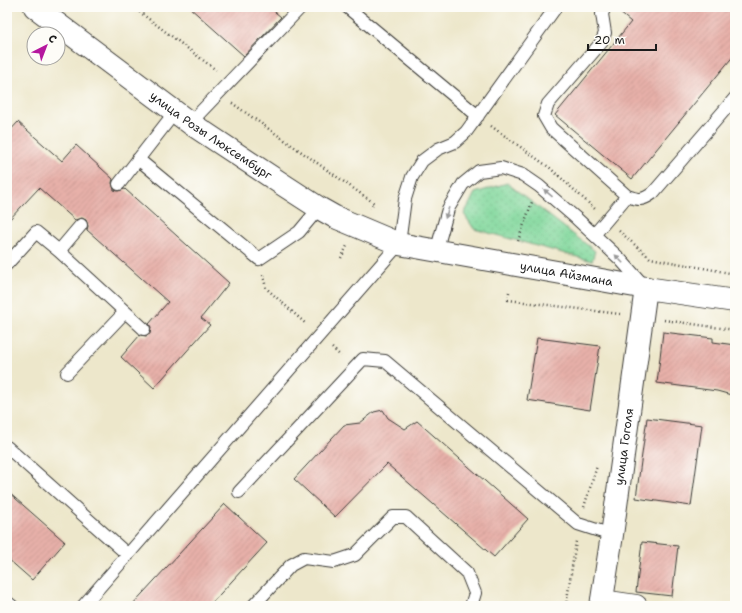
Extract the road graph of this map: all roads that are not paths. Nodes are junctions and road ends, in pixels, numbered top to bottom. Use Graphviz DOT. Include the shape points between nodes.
graph roads {
  1 [pos="35,7"];
  2 [pos="301,7"];
  3 [pos="346,7"];
  4 [pos="556,7"];
  5 [pos="605,7"];
  6 [pos="735,98"];
  7 [pos="478,116"];
  8 [pos="183,117"];
  9 [pos="138,160"];
  10 [pos="119,184"];
  11 [pos="627,196"];
  12 [pos="319,208"];
  13 [pos="81,225"];
  14 [pos="594,235"];
  15 [pos="398,244"];
  16 [pos="59,251"];
  17 [pos="436,252"];
  18 [pos="7,264"];
  19 [pos="646,288"];
  20 [pos="735,301"];
  21 [pos="125,312"];
  22 [pos="144,329"];
  23 [pos="67,373"];
  24 [pos="7,447"];
  25 [pos="239,492"];
  26 [pos="612,535"];
  27 [pos="128,554"];
  28 [pos="7,602"];
  29 [pos="601,603"];
  30 [pos="12,606"];
  31 [pos="83,606"];
  32 [pos="253,606"];
  33 [pos="471,606"];
  34 [pos="636,606"];
  1 -- 8 [label="street, улица Розы Люксембург"];
  2 -- 8 [label="lane" via="219,93"];
  3 -- 7 [label="lane"];
  4 -- 7 [label="lane"];
  5 -- 11 [label="lane" via="602,14 605,33 601,43 548,104 544,116 551,128"];
  6 -- 11 [label="lane" via="653,193 645,199"];
  7 -- 15 [label="lane" via="455,142 438,149 422,161 412,177 405,199"];
  8 -- 9 [label="lane"];
  8 -- 12 [label="street, улица Розы Люксембург"];
  9 -- 10 [label="lane"];
  9 -- 12 [label="lane" via="259,259 299,232"];
  11 -- 14 [label="lane"];
  12 -- 15 [label="street, улица Розы Люксембург"];
  13 -- 16 [label="lane"];
  14 -- 17 [label="lane, one-way" via="539,186 523,175 501,168 479,171 463,184 448,209"];
  19 -- 14 [label="lane, one-way"];
  15 -- 17 [label="street, улица Айзмана"];
  15 -- 27 [label="lane"];
  16 -- 18 [label="lane" via="36,232"];
  16 -- 21 [label="lane"];
  17 -- 19 [label="street, улица Айзмана"];
  19 -- 20 [label="street, улица Айзмана"];
  19 -- 26 [label="street, улица Гоголя"];
  21 -- 22 [label="lane"];
  21 -- 23 [label="lane"];
  24 -- 27 [label="lane"];
  25 -- 26 [label="lane" via="363,359 385,361 578,524"];
  26 -- 29 [label="street, улица Гоголя"];
  27 -- 31 [label="lane"];
  28 -- 30 [label="lane"];
  29 -- 34 [label="street"];
  32 -- 33 [label="lane" via="291,565 304,558 334,562 355,556 393,517 406,517 467,573 474,593"];
}
